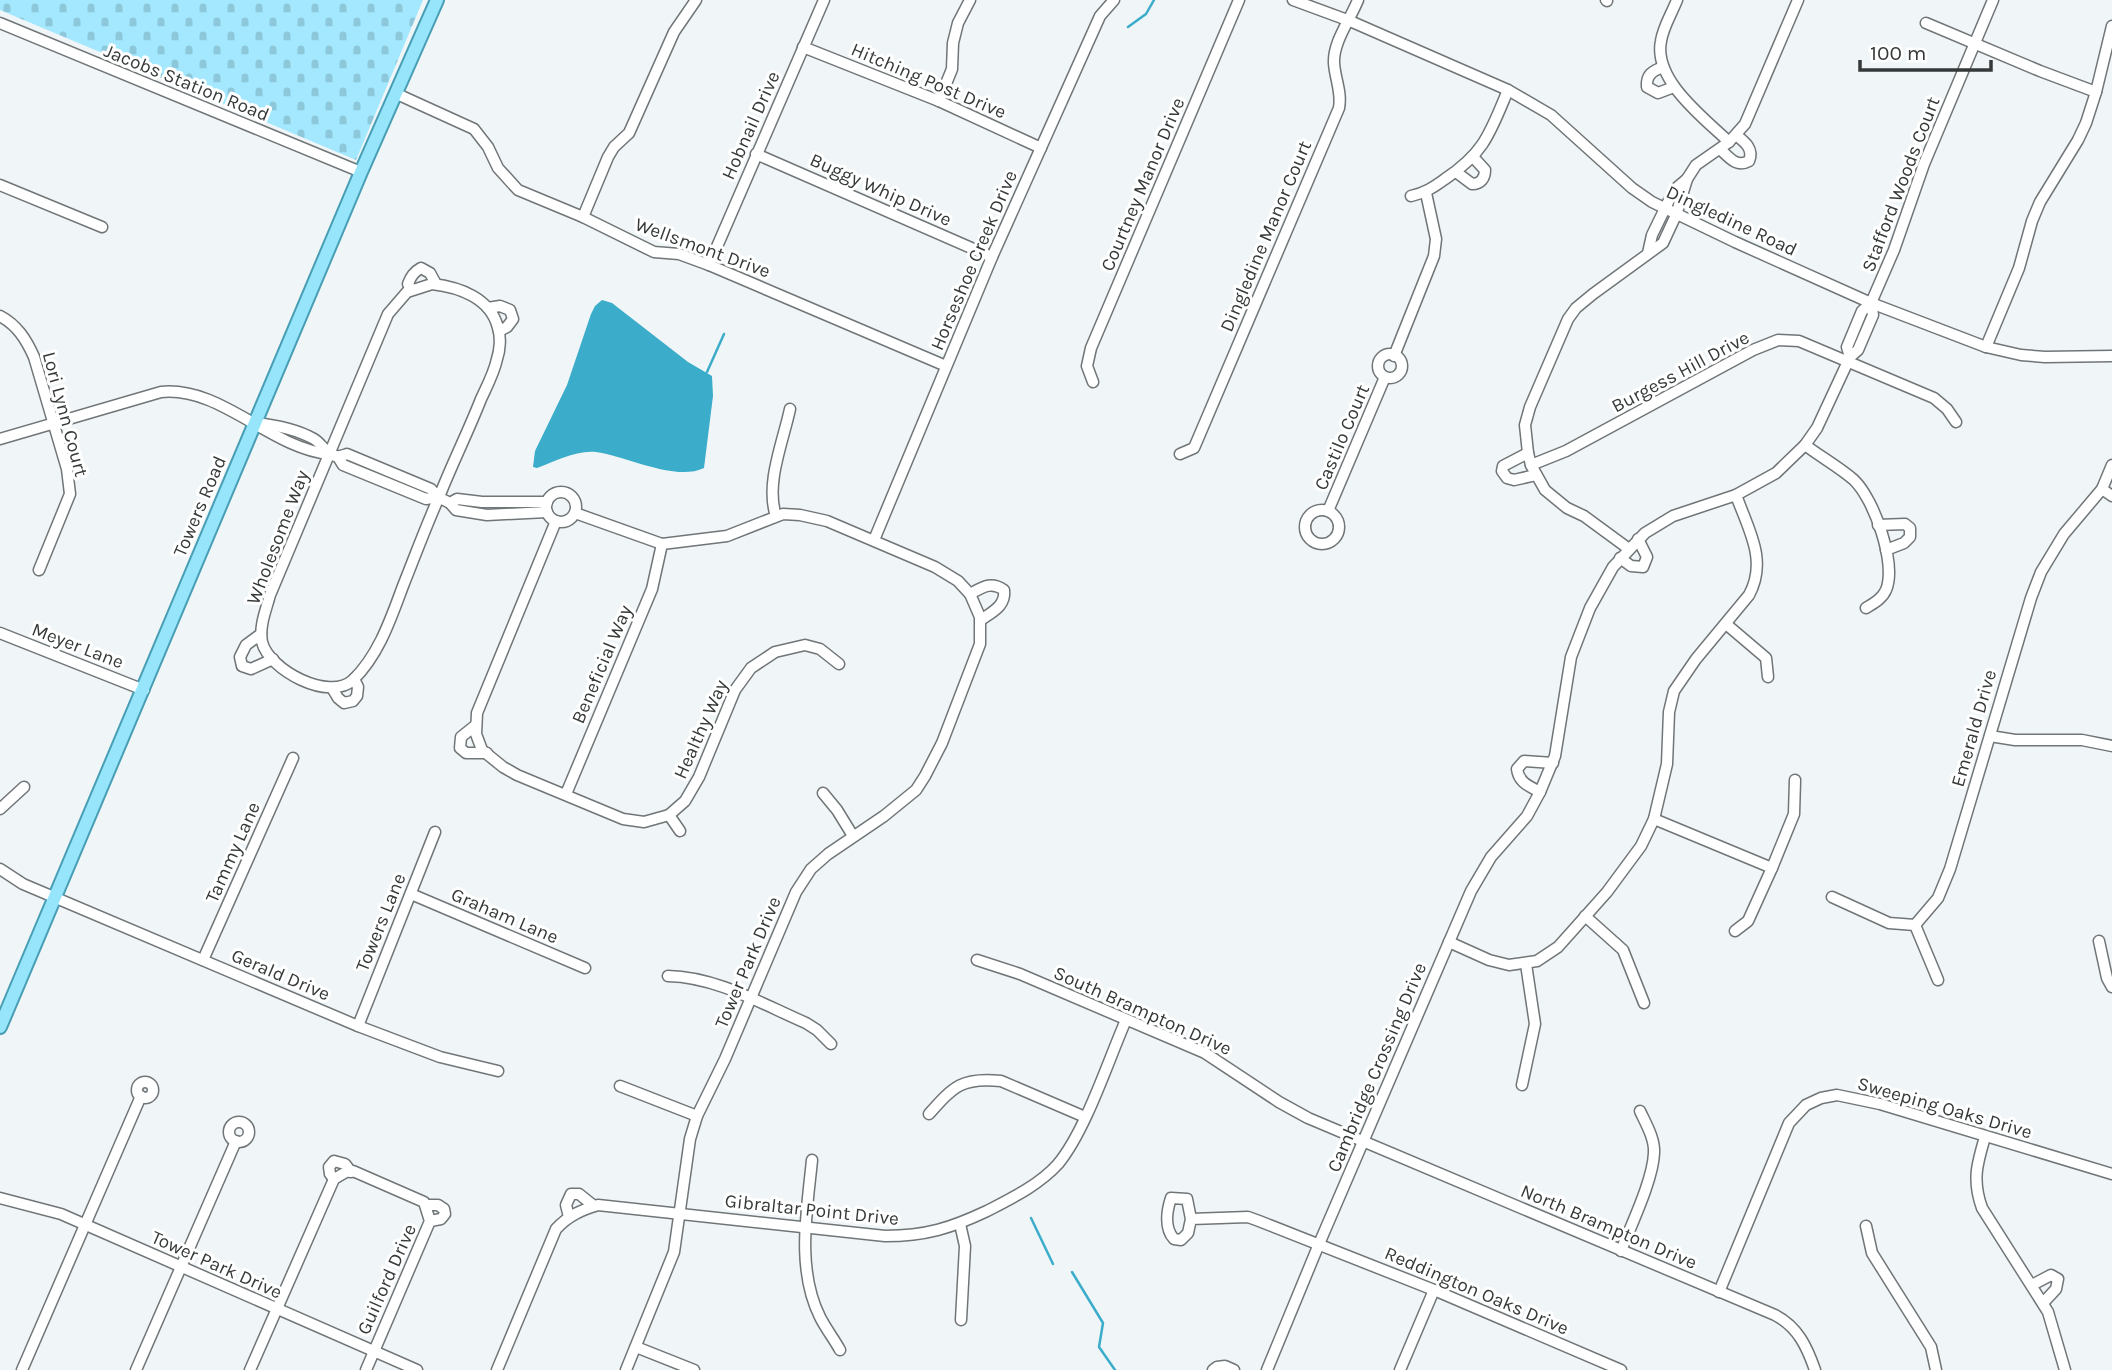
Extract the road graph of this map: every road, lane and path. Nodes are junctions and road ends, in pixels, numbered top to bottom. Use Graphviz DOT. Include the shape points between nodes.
graph roads {
  1 [pos="437,0"];
  2 [pos="696,0"];
  3 [pos="824,0"];
  4 [pos="970,0"];
  5 [pos="1114,0"];
  6 [pos="1239,0"];
  7 [pos="1293,0"];
  8 [pos="1358,0"];
  9 [pos="1677,0"];
  10 [pos="1798,0"];
  11 [pos="1993,0"];
  12 [pos="1350,21"];
  13 [pos="0,23"];
  14 [pos="1926,23"];
  15 [pos="2112,26"];
  16 [pos="1975,43"];
  17 [pos="803,47"];
  18 [pos="1662,67"];
  19 [pos="1674,87"];
  20 [pos="1508,90"];
  21 [pos="2096,92"];
  22 [pos="397,94"];
  23 [pos="939,101"];
  24 [pos="1733,138"];
  25 [pos="1041,148"];
  26 [pos="1720,149"];
  27 [pos="756,154"];
  28 [pos="1474,158"];
  29 [pos="361,172"];
  30 [pos="1456,172"];
  31 [pos="1687,179"];
  32 [pos="0,185"];
  33 [pos="1426,193"];
  34 [pos="1411,196"];
  35 [pos="1664,209"];
  36 [pos="1676,215"];
  37 [pos="583,217"];
  38 [pos="102,227"];
  39 [pos="1648,253"];
  40 [pos="992,257"];
  41 [pos="709,265"];
  42 [pos="436,284"];
  43 [pos="411,290"];
  44 [pos="1871,303"];
  45 [pos="488,308"];
  46 [pos="0,316"];
  47 [pos="499,331"];
  48 [pos="1986,346"];
  49 [pos="1394,355"];
  50 [pos="2112,356"];
  51 [pos="1849,359"];
  52 [pos="946,366"];
  53 [pos="1385,377"];
  54 [pos="1093,382"];
  55 [pos="790,409"];
  56 [pos="1956,422"];
  57 [pos="255,423"];
  58 [pos="54,425"];
  59 [pos="0,439"];
  60 [pos="1805,445"];
  61 [pos="1528,453"];
  62 [pos="1180,454"];
  63 [pos="333,455"];
  64 [pos="1531,465"];
  65 [pos="2112,465"];
  66 [pos="1536,475"];
  67 [pos="2102,489"];
  68 [pos="1736,495"];
  69 [pos="2112,496"];
  70 [pos="438,497"];
  71 [pos="547,507"];
  72 [pos="1328,511"];
  73 [pos="575,513"];
  74 [pos="776,516"];
  75 [pos="556,521"];
  76 [pos="1878,525"];
  77 [pos="1638,539"];
  78 [pos="874,540"];
  79 [pos="662,544"];
  80 [pos="1629,549"];
  81 [pos="1886,550"];
  82 [pos="1620,558"];
  83 [pos="39,570"];
  84 [pos="970,594"];
  85 [pos="1866,608"];
  86 [pos="981,620"];
  87 [pos="1726,624"];
  88 [pos="0,633"];
  89 [pos="261,634"];
  90 [pos="273,659"];
  91 [pos="839,664"];
  92 [pos="1768,677"];
  93 [pos="354,679"];
  94 [pos="332,688"];
  95 [pos="144,690"];
  96 [pos="476,725"];
  97 [pos="1990,736"];
  98 [pos="2112,746"];
  99 [pos="487,753"];
  100 [pos="293,758"];
  101 [pos="1553,762"];
  102 [pos="1796,779"];
  103 [pos="24,787"];
  104 [pos="1540,792"];
  105 [pos="823,793"];
  106 [pos="566,794"];
  107 [pos="0,809"];
  108 [pos="669,815"];
  109 [pos="1654,818"];
  110 [pos="680,831"];
  111 [pos="435,832"];
  112 [pos="853,835"];
  113 [pos="1772,868"];
  114 [pos="0,869"];
  115 [pos="411,894"];
  116 [pos="55,897"];
  117 [pos="1832,897"];
  118 [pos="1585,916"];
  119 [pos="1914,925"];
  120 [pos="1735,931"];
  121 [pos="2099,941"];
  122 [pos="1449,942"];
  123 [pos="203,960"];
  124 [pos="977,960"];
  125 [pos="1526,964"];
  126 [pos="585,968"];
  127 [pos="668,976"];
  128 [pos="1938,980"];
  129 [pos="2112,987"];
  130 [pos="750,999"];
  131 [pos="1644,1003"];
  132 [pos="1126,1020"];
  133 [pos="358,1026"];
  134 [pos="0,1027"];
  135 [pos="831,1044"];
  136 [pos="498,1071"];
  137 [pos="1522,1085"];
  138 [pos="620,1086"];
  139 [pos="141,1096"];
  140 [pos="1640,1111"];
  141 [pos="929,1114"];
  142 [pos="697,1116"];
  143 [pos="1085,1116"];
  144 [pos="1984,1137"];
  145 [pos="1364,1140"];
  146 [pos="236,1141"];
  147 [pos="812,1160"];
  148 [pos="2112,1174"];
  149 [pos="0,1198"];
  150 [pos="426,1205"];
  151 [pos="594,1206"];
  152 [pos="681,1213"];
  153 [pos="569,1217"];
  154 [pos="1191,1219"];
  155 [pos="430,1221"];
  156 [pos="960,1224"];
  157 [pos="85,1226"];
  158 [pos="1866,1226"];
  159 [pos="806,1227"];
  160 [pos="1319,1244"];
  161 [pos="1621,1251"];
  162 [pos="180,1267"];
  163 [pos="2032,1285"];
  164 [pos="1434,1290"];
  165 [pos="1719,1292"];
  166 [pos="2043,1303"];
  167 [pos="276,1310"];
  168 [pos="961,1320"];
  169 [pos="636,1347"];
  170 [pos="840,1350"];
  171 [pos="374,1351"];
  172 [pos="22,1370"];
  173 [pos="136,1370"];
  174 [pos="250,1370"];
  175 [pos="366,1370"];
  176 [pos="417,1370"];
  177 [pos="497,1370"];
  178 [pos="626,1370"];
  179 [pos="694,1370"];
  180 [pos="1213,1370"];
  181 [pos="1234,1370"];
  182 [pos="1268,1370"];
  183 [pos="1400,1370"];
  184 [pos="1622,1370"];
  185 [pos="1815,1370"];
  186 [pos="1936,1370"];
  187 [pos="2065,1370"];
  1 -- 22 [label="main road, Towers Road"];
  2 -- 37 [label="street" via="674,32 629,133 608,158"];
  3 -- 17 [label="street, Hobnail Drive"];
  4 -- 23 [label="street" via="958,23 952,69"];
  5 -- 25 [label="street, Horseshoe Creek Drive" via="1100,16"];
  6 -- 54 [label="street, Courtney Manor Drive" via="1091,348 1087,366"];
  7 -- 12 [label="street, Dingledine Road"];
  8 -- 12 [label="street, Dingledine Manor Court"];
  9 -- 18 [label="street" via="1660,41"];
  10 -- 24 [label="street" via="1745,124"];
  11 -- 16 [label="street, Stafford Woods Court"];
  12 -- 20 [label="street, Dingledine Road"];
  12 -- 62 [label="street, Dingledine Manor Court" via="1336,46 1339,108 1194,448"];
  13 -- 29 [label="street, Jacobs Station Road"];
  14 -- 16 [label="street"];
  15 -- 21 [label="street"];
  16 -- 21 [label="street"];
  16 -- 44 [label="street, Stafford Woods Court"];
  17 -- 23 [label="street, Hitching Post Drive"];
  17 -- 27 [label="street, Hobnail Drive"];
  18 -- 19 [label="street"];
  18 -- 19 [label="street" via="1651,72 1647,87 1658,93"];
  19 -- 24 [label="street"];
  20 -- 28 [label="street" via="1491,132"];
  20 -- 35 [label="street, Dingledine Road" via="1551,115 1632,188"];
  21 -- 48 [label="street" via="2078,141 2032,221 2019,268"];
  22 -- 29 [label="main road, Towers Road"];
  22 -- 37 [label="street, Wellsmont Drive" via="474,130 518,190"];
  23 -- 25 [label="street, Hitching Post Drive"];
  24 -- 26 [label="street"];
  24 -- 26 [label="street" via="1749,147 1749,161 1734,162"];
  25 -- 40 [label="street, Horseshoe Creek Drive"];
  26 -- 31 [label="street" via="1696,165"];
  27 -- 40 [label="street, Buggy Whip Drive"];
  27 -- 41 [label="street, Hobnail Drive"];
  28 -- 30 [label="street"];
  28 -- 30 [label="street" via="1485,170 1479,183 1472,184"];
  29 -- 57 [label="main road, Towers Road"];
  30 -- 33 [label="street"];
  31 -- 35 [label="street" via="1674,190"];
  31 -- 36 [label="street"];
  32 -- 38 [label="street"];
  33 -- 34 [label="street"];
  33 -- 49 [label="street, Castilo Court" via="1436,239 1434,256"];
  35 -- 36 [label="street, Dingledine Road"];
  35 -- 39 [label="street"];
  36 -- 39 [label="street" via="1663,243"];
  36 -- 44 [label="street, Dingledine Road"];
  37 -- 41 [label="street, Wellsmont Drive" via="654,252 679,254"];
  39 -- 61 [label="street" via="1568,319 1530,407 1525,425"];
  40 -- 52 [label="street, Horseshoe Creek Drive"];
  41 -- 52 [label="street, Wellsmont Drive"];
  42 -- 43 [label="street"];
  42 -- 43 [label="street, Wholesome Way" via="421,268 410,278"];
  42 -- 45 [label="street" via="461,289"];
  43 -- 63 [label="street, Wholesome Way" via="388,314"];
  44 -- 48 [label="street, Dingledine Road"];
  44 -- 51 [label="street, Cambridge Crossing Drive" via="1862,311 1847,347"];
  45 -- 47 [label="street"];
  45 -- 47 [label="street, Wholesome Way" via="510,310 513,319"];
  46 -- 58 [label="street, Lori Lynn Court" via="17,328 34,356"];
  47 -- 70 [label="street, Wholesome Way" via="497,362"];
  48 -- 50 [label="street, Dingledine Road" via="2045,358"];
  49 -- 53 [label="street, Castilo Court" via="1379,362"];
  49 -- 53 [label="street, Castilo Court" via="1400,361 1400,372"];
  51 -- 56 [label="street, Burgess Hill Drive" via="1934,398"];
  51 -- 60 [label="street, Cambridge Crossing Drive" via="1828,409"];
  51 -- 64 [label="street, Burgess Hill Drive" via="1799,341 1778,340"];
  52 -- 78 [label="street, Horseshoe Creek Drive"];
  53 -- 72 [label="street, Castilo Court"];
  55 -- 74 [label="street" via="771,488"];
  57 -- 58 [label="street, Tower Park Drive" via="175,391"];
  57 -- 63 [label="street, Tower Park Drive" via="303,435"];
  57 -- 95 [label="main road, Towers Road"];
  58 -- 59 [label="street, Tower Park Drive"];
  58 -- 83 [label="street, Lori Lynn Court" via="69,494"];
  60 -- 68 [label="street, Cambridge Crossing Drive" via="1776,473"];
  60 -- 76 [label="street" via="1853,480"];
  61 -- 64 [label="street"];
  61 -- 66 [label="street" via="1503,466 1502,471 1514,480"];
  63 -- 70 [label="street, Tower Park Drive" via="347,454 431,489"];
  63 -- 89 [label="street, Wholesome Way" via="270,595"];
  64 -- 66 [label="street"];
  65 -- 67 [label="street, Emerald Drive"];
  66 -- 80 [label="street" via="1556,500"];
  67 -- 69 [label="street"];
  67 -- 97 [label="street, Emerald Drive" via="2064,534 2042,572"];
  68 -- 77 [label="street, Cambridge Crossing Drive" via="1673,516"];
  68 -- 87 [label="street" via="1757,553 1758,569 1749,595"];
  70 -- 71 [label="street, Tower Park Drive" via="450,503 457,499"];
  70 -- 93 [label="street, Wholesome Way" via="388,627"];
  71 -- 73 [label="street, Tower Park Drive" via="557,492 567,493 574,499"];
  71 -- 75 [label="street"];
  73 -- 75 [label="street" via="568,520"];
  73 -- 79 [label="street, Tower Park Drive"];
  74 -- 78 [label="street, Tower Park Drive" via="800,514"];
  74 -- 79 [label="street, Tower Park Drive" via="727,536"];
  75 -- 96 [label="street" via="488,682"];
  76 -- 81 [label="street"];
  76 -- 81 [label="street" via="1905,524 1910,528 1904,543"];
  77 -- 80 [label="street, Cambridge Crossing Drive"];
  77 -- 82 [label="street" via="1647,557 1643,567"];
  78 -- 84 [label="street, Tower Park Drive" via="949,574"];
  79 -- 106 [label="street, Beneficial Way" via="652,589"];
  80 -- 82 [label="street, Cambridge Crossing Drive"];
  81 -- 85 [label="street" via="1889,583 1881,598"];
  82 -- 101 [label="street, Cambridge Crossing Drive" via="1590,608 1571,657"];
  84 -- 86 [label="street, Tower Park Drive"];
  84 -- 86 [label="street" via="993,584 1004,590 1000,606"];
  86 -- 112 [label="street, Tower Park Drive" via="977,655 925,776 916,790"];
  87 -- 92 [label="street" via="1766,658"];
  87 -- 109 [label="street" via="1674,691 1667,764"];
  88 -- 95 [label="street, Meyer Lane"];
  89 -- 90 [label="street, Wholesome Way"];
  89 -- 90 [label="street, Wholesome Way" via="246,645 240,657 242,666 251,669"];
  90 -- 94 [label="street, Wholesome Way" via="307,683"];
  91 -- 108 [label="street, Healthy Way" via="820,649 805,645 775,652 751,668 735,690 692,792"];
  93 -- 94 [label="street"];
  93 -- 94 [label="street, Wholesome Way" via="358,687 353,701 344,703"];
  95 -- 116 [label="main road, Towers Road"];
  96 -- 99 [label="street" via="482,750"];
  96 -- 99 [label="street" via="461,737 460,748 466,753"];
  97 -- 98 [label="street" via="2082,740"];
  97 -- 119 [label="street, Emerald Drive" via="1950,869 1938,898"];
  99 -- 106 [label="street" via="517,775"];
  100 -- 123 [label="street, Tammy Lane"];
  101 -- 104 [label="street, Cambridge Crossing Drive"];
  101 -- 104 [label="street" via="1524,761 1517,769 1523,783"];
  102 -- 113 [label="street" via="1794,814"];
  103 -- 107 [label="street"];
  104 -- 122 [label="street, Cambridge Crossing Drive" via="1527,816 1481,872"];
  105 -- 112 [label="street"];
  106 -- 108 [label="street" via="633,822"];
  108 -- 110 [label="street"];
  109 -- 113 [label="street"];
  109 -- 118 [label="street" via="1628,866"];
  111 -- 115 [label="street, Towers Lane"];
  112 -- 130 [label="street, Tower Park Drive" via="811,869 796,892"];
  113 -- 120 [label="street" via="1748,922"];
  114 -- 116 [label="street, Gerald Drive"];
  115 -- 126 [label="street, Graham Lane"];
  115 -- 133 [label="street, Towers Lane"];
  116 -- 123 [label="street, Gerald Drive"];
  116 -- 134 [label="main road, Towers Road"];
  117 -- 119 [label="street" via="1889,923"];
  118 -- 125 [label="street" via="1547,955"];
  118 -- 131 [label="street" via="1623,950"];
  119 -- 128 [label="street"];
  121 -- 129 [label="street"];
  122 -- 125 [label="street" via="1499,963"];
  122 -- 145 [label="street, Cambridge Crossing Drive"];
  123 -- 133 [label="street, Gerald Drive"];
  124 -- 132 [label="street, South Brampton Drive"];
  125 -- 137 [label="street" via="1535,1024"];
  127 -- 130 [label="street" via="699,978"];
  130 -- 135 [label="street" via="806,1023"];
  130 -- 142 [label="street, Tower Park Drive"];
  132 -- 143 [label="street, Gibraltar Point Drive"];
  132 -- 145 [label="street, South Brampton Drive" via="1205,1053 1308,1118"];
  133 -- 136 [label="street, Gerald Drive" via="440,1057"];
  138 -- 142 [label="street"];
  139 -- 157 [label="street"];
  140 -- 161 [label="street" via="1654,1152"];
  141 -- 143 [label="street" via="956,1086 990,1080"];
  142 -- 152 [label="street, Tower Park Drive"];
  143 -- 156 [label="street, Gibraltar Point Drive" via="1058,1164 1040,1181"];
  144 -- 148 [label="street, Sweeping Oaks Drive"];
  144 -- 163 [label="street" via="1977,1193"];
  144 -- 165 [label="street, Sweeping Oaks Drive" via="1860,1099 1829,1095 1807,1105 1784,1131"];
  145 -- 160 [label="street, Cambridge Crossing Drive"];
  145 -- 161 [label="street, North Brampton Drive"];
  146 -- 162 [label="street"];
  147 -- 159 [label="street"];
  149 -- 157 [label="street, Tower Park Drive" via="61,1214"];
  150 -- 155 [label="street, Guilford Drive"];
  150 -- 155 [label="street, Guilford Drive" via="444,1209 441,1219"];
  150 -- 167 [label="street, Guilford Drive" via="351,1171 334,1179"];
  151 -- 152 [label="street, Gibraltar Point Drive"];
  151 -- 153 [label="street, Gibraltar Point Drive"];
  151 -- 153 [label="street, Gibraltar Point Drive" via="574,1193 566,1201"];
  152 -- 159 [label="street, Gibraltar Point Drive"];
  152 -- 169 [label="street, Tower Park Drive" via="674,1252"];
  153 -- 177 [label="street, Gibraltar Point Drive" via="549,1243"];
  154 -- 160 [label="street, Reddington Oaks Drive" via="1248,1217"];
  155 -- 171 [label="street, Guilford Drive"];
  156 -- 159 [label="street, Gibraltar Point Drive" via="910,1236"];
  156 -- 168 [label="street" via="965,1246"];
  157 -- 162 [label="street, Tower Park Drive"];
  157 -- 172 [label="street"];
  158 -- 186 [label="street" via="1872,1253 1931,1347"];
  159 -- 170 [label="street" via="811,1294"];
  160 -- 164 [label="street, Reddington Oaks Drive"];
  160 -- 182 [label="street, Cambridge Crossing Drive"];
  161 -- 165 [label="street, North Brampton Drive"];
  162 -- 167 [label="street, Tower Park Drive"];
  162 -- 173 [label="street"];
  163 -- 166 [label="street"];
  163 -- 166 [label="street" via="2051,1275 2058,1279 2056,1289"];
  164 -- 183 [label="street"];
  164 -- 184 [label="street, Reddington Oaks Drive"];
  165 -- 185 [label="street, North Brampton Drive" via="1784,1319 1801,1336"];
  166 -- 187 [label="street"];
  167 -- 171 [label="street, Tower Park Drive"];
  167 -- 174 [label="street, Guilford Drive"];
  169 -- 178 [label="street, Tower Park Drive"];
  169 -- 179 [label="street"];
  171 -- 175 [label="street, Guilford Drive"];
  171 -- 176 [label="street, Tower Park Drive"];
  180 -- 181 [label="street" via="1225,1366"];
}
